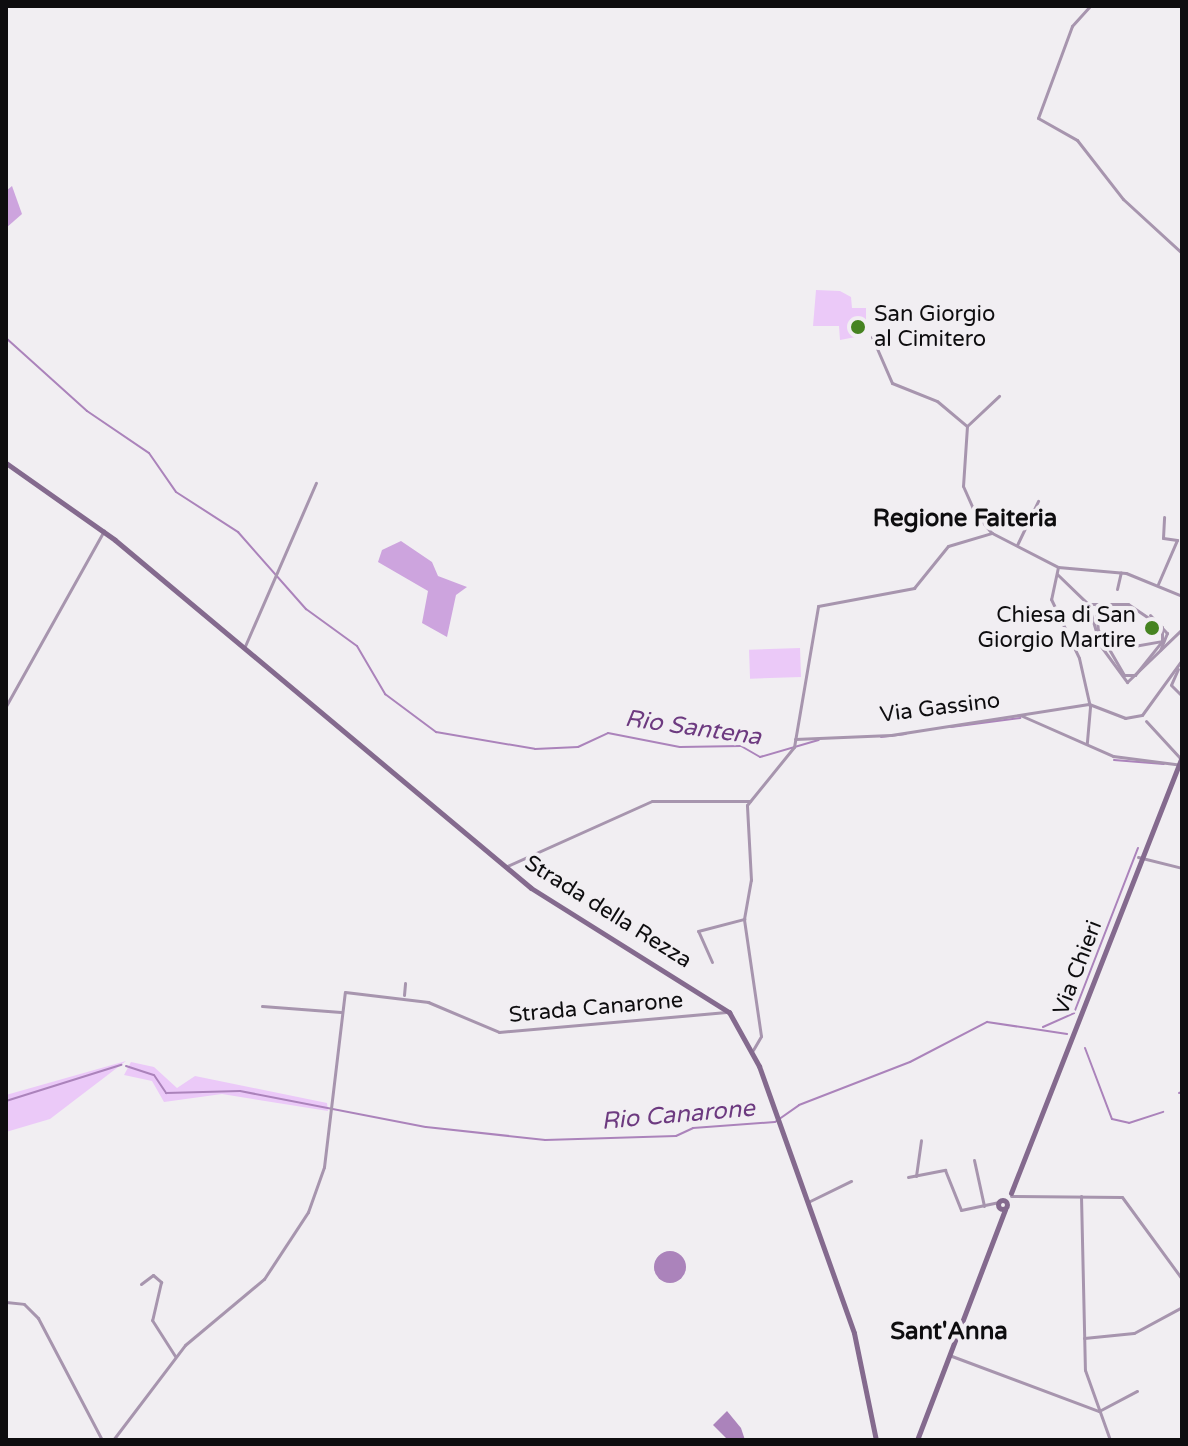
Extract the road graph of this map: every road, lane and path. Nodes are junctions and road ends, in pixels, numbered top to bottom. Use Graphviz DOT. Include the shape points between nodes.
graph roads {
  1 [pos="1090,6"];
  2 [pos="1182,253"];
  3 [pos="872,337"];
  4 [pos="999,396"];
  5 [pos="967,426"];
  6 [pos="6,463"];
  7 [pos="316,483"];
  8 [pos="1038,501"];
  9 [pos="1164,517"];
  10 [pos="104,531"];
  11 [pos="992,533"];
  12 [pos="1180,541"];
  13 [pos="1017,545"];
  14 [pos="1058,567"];
  15 [pos="1121,572"];
  16 [pos="1057,574"];
  17 [pos="1158,584"];
  18 [pos="1117,589"];
  19 [pos="1182,596"];
  20 [pos="1088,604"];
  21 [pos="1096,604"];
  22 [pos="1150,615"];
  23 [pos="1180,629"];
  24 [pos="1162,641"];
  25 [pos="1134,646"];
  26 [pos="243,650"];
  27 [pos="1159,654"];
  28 [pos="1182,661"];
  29 [pos="1182,696"];
  30 [pos="1089,704"];
  31 [pos="6,706"];
  32 [pos="1032,711"];
  33 [pos="1017,715"];
  34 [pos="1029,720"];
  35 [pos="1146,721"];
  36 [pos="1034,723"];
  37 [pos="794,743"];
  38 [pos="1087,744"];
  39 [pos="1182,760"];
  40 [pos="1174,762"];
  41 [pos="750,801"];
  42 [pos="1138,857"];
  43 [pos="505,867"];
  44 [pos="1182,868"];
  45 [pos="744,919"];
  46 [pos="712,962"];
  47 [pos="405,983"];
  48 [pos="404,997"];
  49 [pos="262,1006"];
  50 [pos="339,1011"];
  51 [pos="729,1012"];
  52 [pos="753,1050"];
  53 [pos="921,1140"];
  54 [pos="974,1160"];
  55 [pos="916,1176"];
  56 [pos="908,1177"];
  57 [pos="851,1181"];
  58 [pos="1011,1193"];
  59 [pos="1081,1196"];
  60 [pos="808,1202"];
  61 [pos="984,1206"];
  62 [pos="1001,1206"];
  63 [pos="1182,1279"];
  64 [pos="141,1284"];
  65 [pos="6,1302"];
  66 [pos="1182,1307"];
  67 [pos="1084,1338"];
  68 [pos="949,1355"];
  69 [pos="176,1358"];
  70 [pos="1137,1391"];
  71 [pos="1099,1411"];
  72 [pos="102,1440"];
  73 [pos="113,1440"];
  74 [pos="876,1440"];
  75 [pos="917,1440"];
  76 [pos="1110,1440"];
  1 -- 2 [label="street" via="1072,26 1038,118 1077,140 1151,227"];
  3 -- 5 [label="street" via="892,383 937,401"];
  4 -- 5 [label="street"];
  5 -- 11 [label="street" via="965,493"];
  6 -- 10 [label="main road, Strada della Rezza"];
  7 -- 26 [label="street"];
  8 -- 13 [label="street"];
  9 -- 12 [label="street" via="1163,538"];
  10 -- 26 [label="main road, Strada della Rezza"];
  10 -- 31 [label="street"];
  11 -- 13 [label="street"];
  11 -- 37 [label="street" via="948,546 914,588 819,604"];
  12 -- 17 [label="street"];
  13 -- 14 [label="street"];
  14 -- 15 [label="street"];
  14 -- 16 [label="street"];
  15 -- 17 [label="street"];
  15 -- 18 [label="street"];
  16 -- 20 [label="street"];
  16 -- 30 [label="street" via="1053,605 1076,649"];
  17 -- 19 [label="street"];
  20 -- 21 [label="street"];
  20 -- 27 [label="street" via="1100,645 1122,679 1131,683"];
  21 -- 24 [label="street" via="1128,604 1162,627"];
  21 -- 24 [label="street" via="1098,630 1126,677"];
  22 -- 27 [label="street" via="1165,626"];
  23 -- 27 [label="street"];
  24 -- 25 [label="street"];
  26 -- 43 [label="main road, Strada della Rezza"];
  28 -- 29 [label="street" via="1171,685"];
  28 -- 30 [label="street" via="1143,714 1107,712"];
  30 -- 32 [label="street, Via Gassino"];
  30 -- 38 [label="street"];
  32 -- 33 [label="street, Via Gassino"];
  32 -- 34 [label="street"];
  32 -- 36 [label="street"];
  33 -- 34 [label="street"];
  33 -- 37 [label="street, Via Gassino" via="891,735"];
  34 -- 36 [label="street"];
  35 -- 39 [label="street"];
  36 -- 38 [label="street"];
  37 -- 41 [label="street"];
  38 -- 40 [label="street" via="1134,762"];
  39 -- 40 [label="main road"];
  40 -- 42 [label="main road, Via Chieri"];
  41 -- 43 [label="street" via="652,801"];
  41 -- 45 [label="street"];
  42 -- 44 [label="street"];
  42 -- 58 [label="main road, Via Chieri"];
  43 -- 51 [label="main road, Strada della Rezza"];
  45 -- 46 [label="street" via="698,931"];
  45 -- 52 [label="street" via="761,1024"];
  47 -- 48 [label="street"];
  48 -- 50 [label="street, Strada Canarone" via="347,991"];
  48 -- 51 [label="street, Strada Canarone" via="499,1032"];
  49 -- 50 [label="street"];
  50 -- 69 [label="street" via="324,1167 297,1233 264,1279"];
  51 -- 52 [label="main road, Strada della Rezza"];
  52 -- 60 [label="main road, Strada della Rezza"];
  53 -- 55 [label="street"];
  54 -- 61 [label="street"];
  55 -- 56 [label="street"];
  55 -- 61 [label="street" via="945,1170 957,1209"];
  57 -- 60 [label="street"];
  58 -- 59 [label="street"];
  58 -- 62 [label="main road, Via Chieri"];
  59 -- 63 [label="street" via="1122,1197 1132,1205"];
  59 -- 67 [label="street"];
  60 -- 74 [label="main road, Strada della Rezza" via="854,1333"];
  61 -- 62 [label="street"];
  62 -- 68 [label="main road, Via Chieri"];
  64 -- 69 [label="street" via="153,1275 161,1282 152,1320"];
  65 -- 72 [label="street" via="24,1304 38,1318"];
  66 -- 67 [label="street" via="1134,1333"];
  67 -- 71 [label="street" via="1085,1370"];
  68 -- 71 [label="street"];
  68 -- 75 [label="main road, Via Chieri"];
  69 -- 73 [label="street"];
  70 -- 71 [label="street"];
  71 -- 76 [label="street"];
}
